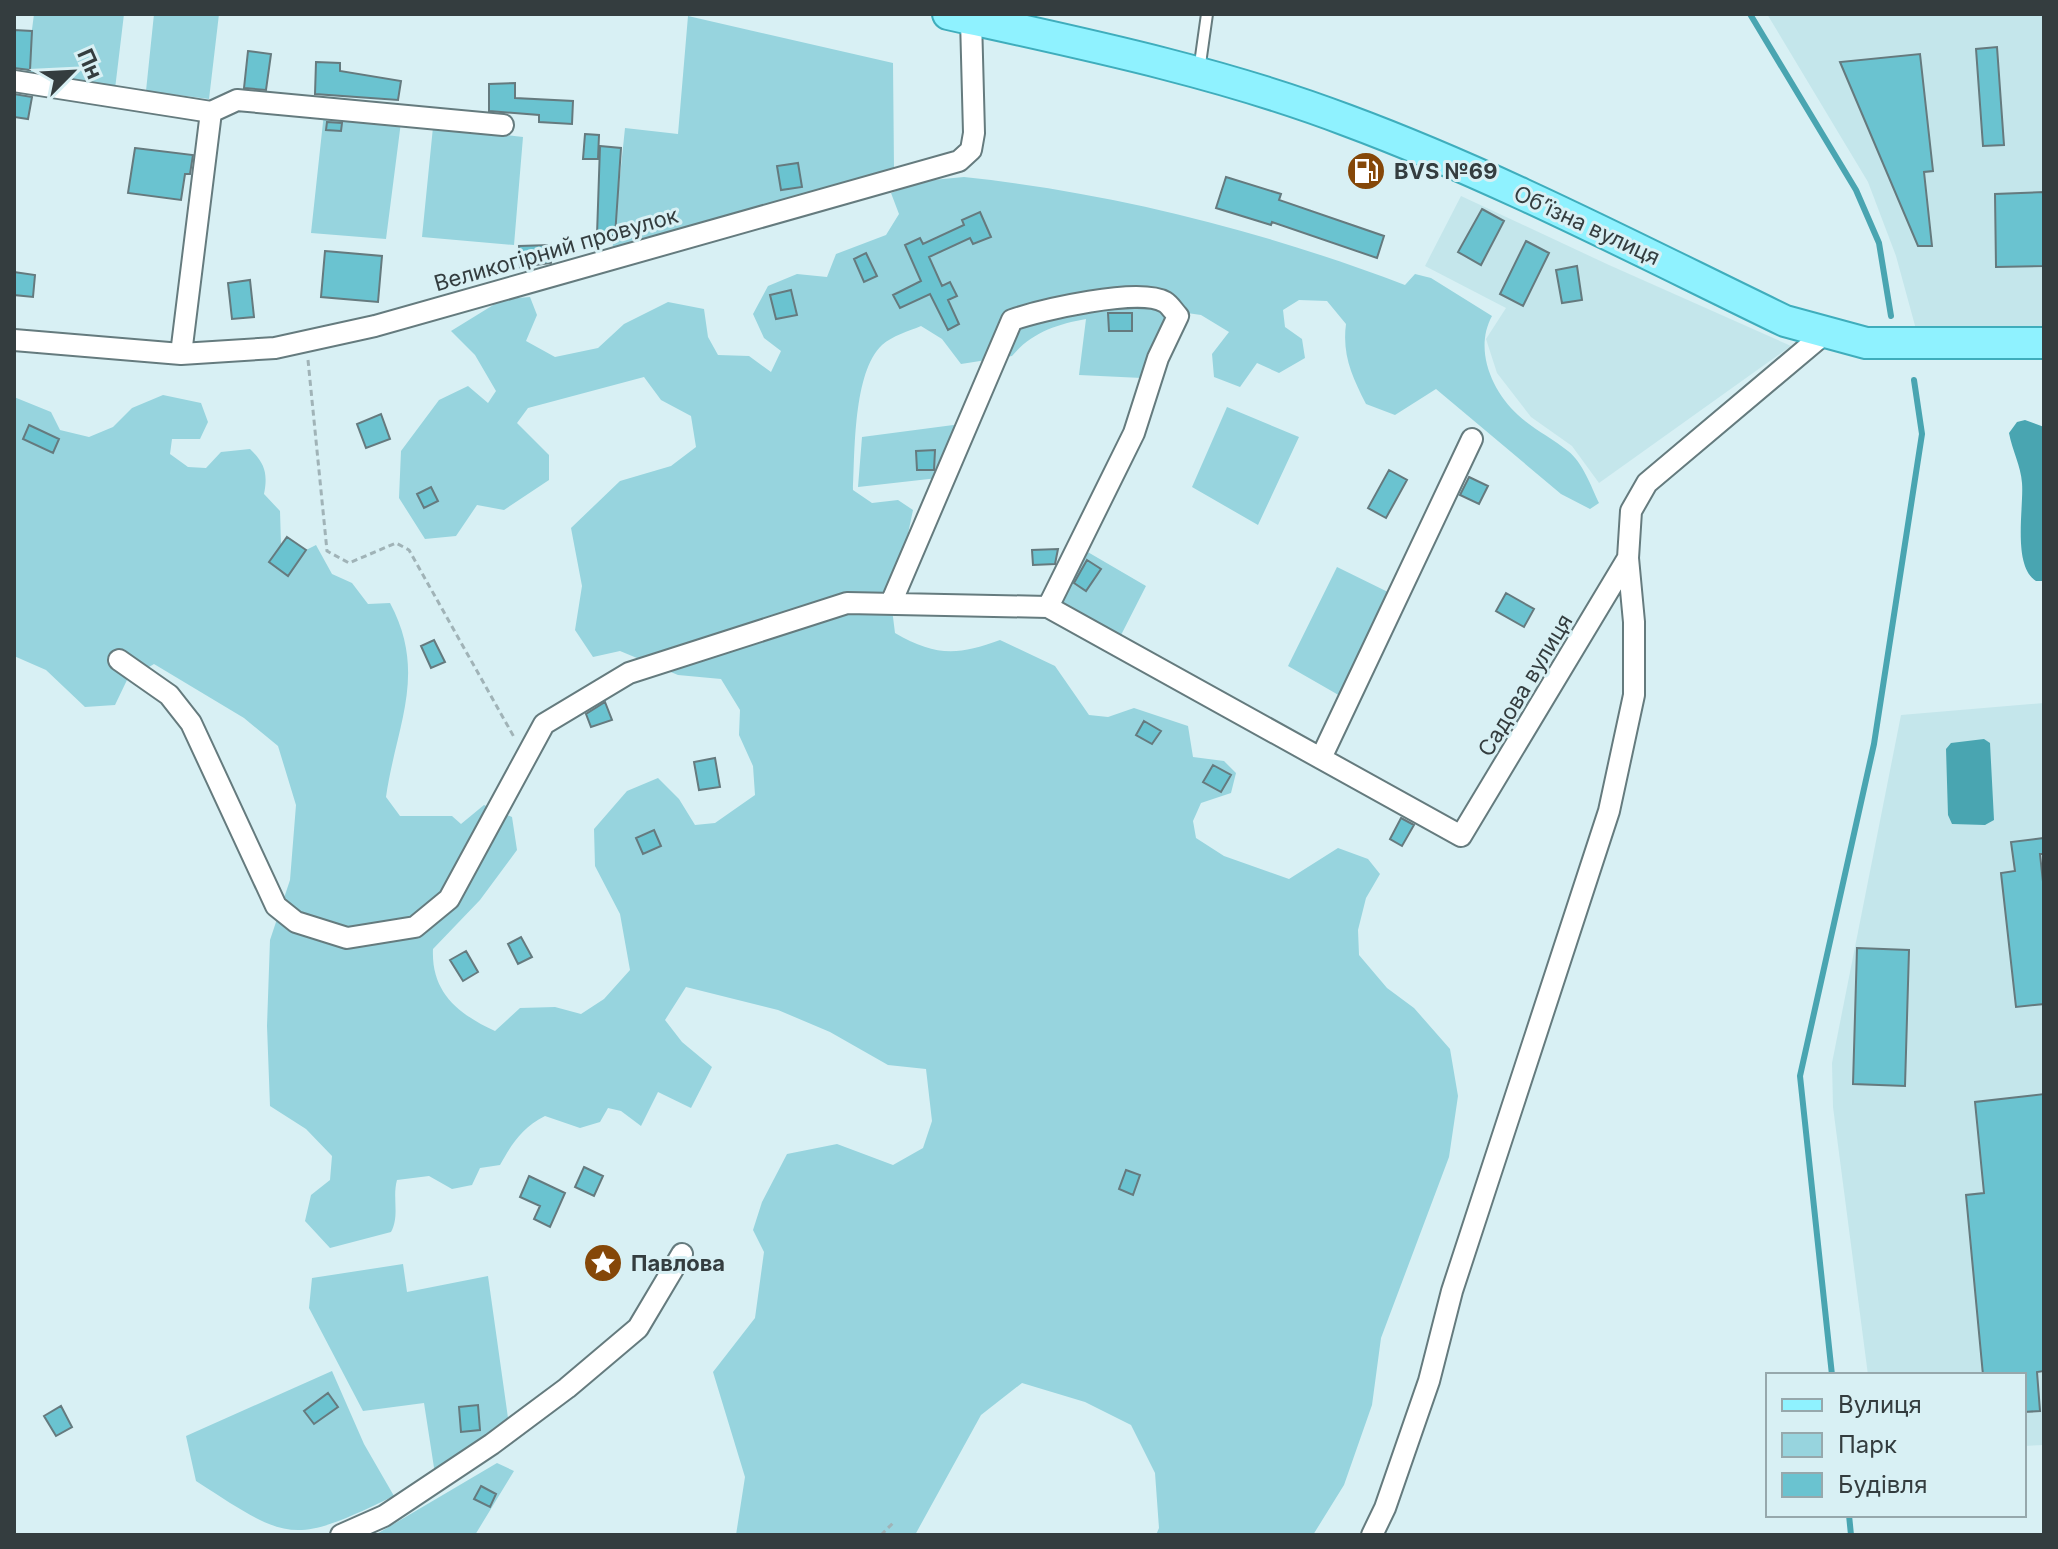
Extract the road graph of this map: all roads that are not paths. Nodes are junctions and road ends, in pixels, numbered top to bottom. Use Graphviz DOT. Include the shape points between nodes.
graph roads {
  1 [pos="1207,14"];
  2 [pos="960,16"];
  3 [pos="1199,75"];
  4 [pos="14,81"];
  5 [pos="211,112"];
  6 [pos="503,125"];
  7 [pos="1824,334"];
  8 [pos="14,340"];
  9 [pos="2044,343"];
  10 [pos="181,354"];
  11 [pos="1472,439"];
  12 [pos="1628,558"];
  13 [pos="891,603"];
  14 [pos="1048,607"];
  15 [pos="119,660"];
  16 [pos="1321,758"];
  17 [pos="682,1254"];
  18 [pos="341,1535"];
  19 [pos="1372,1535"];
  1 -- 3 [label="lane"];
  2 -- 3 [label="main road, Обʼїзна вулиця"];
  2 -- 10 [label="street, Великогірний провулок" via="974,133 971,150 959,161 375,326 275,348"];
  3 -- 7 [label="main road, Обʼїзна вулиця" via="1345,119 1444,160 1785,321"];
  4 -- 5 [label="street"];
  5 -- 6 [label="street" via="237,100"];
  5 -- 10 [label="street"];
  7 -- 9 [label="main road, Обʼїзна вулиця" via="1866,343"];
  7 -- 12 [label="street" via="1647,483 1631,511"];
  8 -- 10 [label="street, Великогірний провулок"];
  11 -- 16 [label="street"];
  12 -- 16 [label="street, Садова вулиця" via="1461,836"];
  12 -- 19 [label="street" via="1634,695 1609,811 1452,1291 1429,1381"];
  13 -- 14 [label="street"];
  13 -- 14 [label="street" via="1012,320 1038,310 1126,297 1165,301 1178,316 1176,326 1158,358 1134,433"];
  13 -- 15 [label="street" via="847,603 629,673 544,724 449,899 415,927 347,938 296,922 276,906 191,723 169,695"];
  14 -- 16 [label="street"];
  17 -- 18 [label="street" via="638,1328 567,1388 384,1516"];
}
